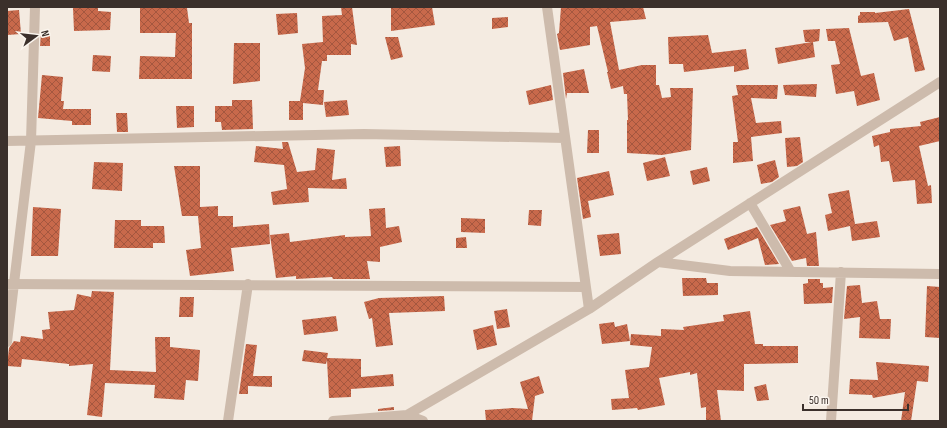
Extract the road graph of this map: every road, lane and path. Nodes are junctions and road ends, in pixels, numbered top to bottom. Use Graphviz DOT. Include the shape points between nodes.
graph roads {
  1 [pos="35,7"];
  2 [pos="547,7"];
  3 [pos="940,82"];
  4 [pos="565,138"];
  5 [pos="7,141"];
  6 [pos="30,142"];
  7 [pos="750,203"];
  8 [pos="658,262"];
  9 [pos="791,272"];
  10 [pos="841,272"];
  11 [pos="940,274"];
  12 [pos="11,284"];
  13 [pos="248,284"];
  14 [pos="586,287"];
  15 [pos="589,309"];
  16 [pos="7,342"];
  17 [pos="405,418"];
  18 [pos="228,421"];
  19 [pos="333,421"];
  20 [pos="423,421"];
  21 [pos="831,421"];
  1 -- 6 [label="street"];
  2 -- 4 [label="street"];
  3 -- 7 [label="street"];
  4 -- 6 [label="street" via="364,134"];
  4 -- 14 [label="street"];
  5 -- 6 [label="street"];
  6 -- 12 [label="street"];
  7 -- 8 [label="street"];
  7 -- 9 [label="street"];
  8 -- 9 [label="street" via="730,270"];
  8 -- 15 [label="street"];
  9 -- 10 [label="street"];
  10 -- 11 [label="street"];
  10 -- 21 [label="street"];
  12 -- 13 [label="street"];
  12 -- 16 [label="street"];
  13 -- 14 [label="street"];
  13 -- 18 [label="street"];
  14 -- 15 [label="street"];
  15 -- 17 [label="street"];
  17 -- 19 [label="street"];
  17 -- 20 [label="street"];
}
